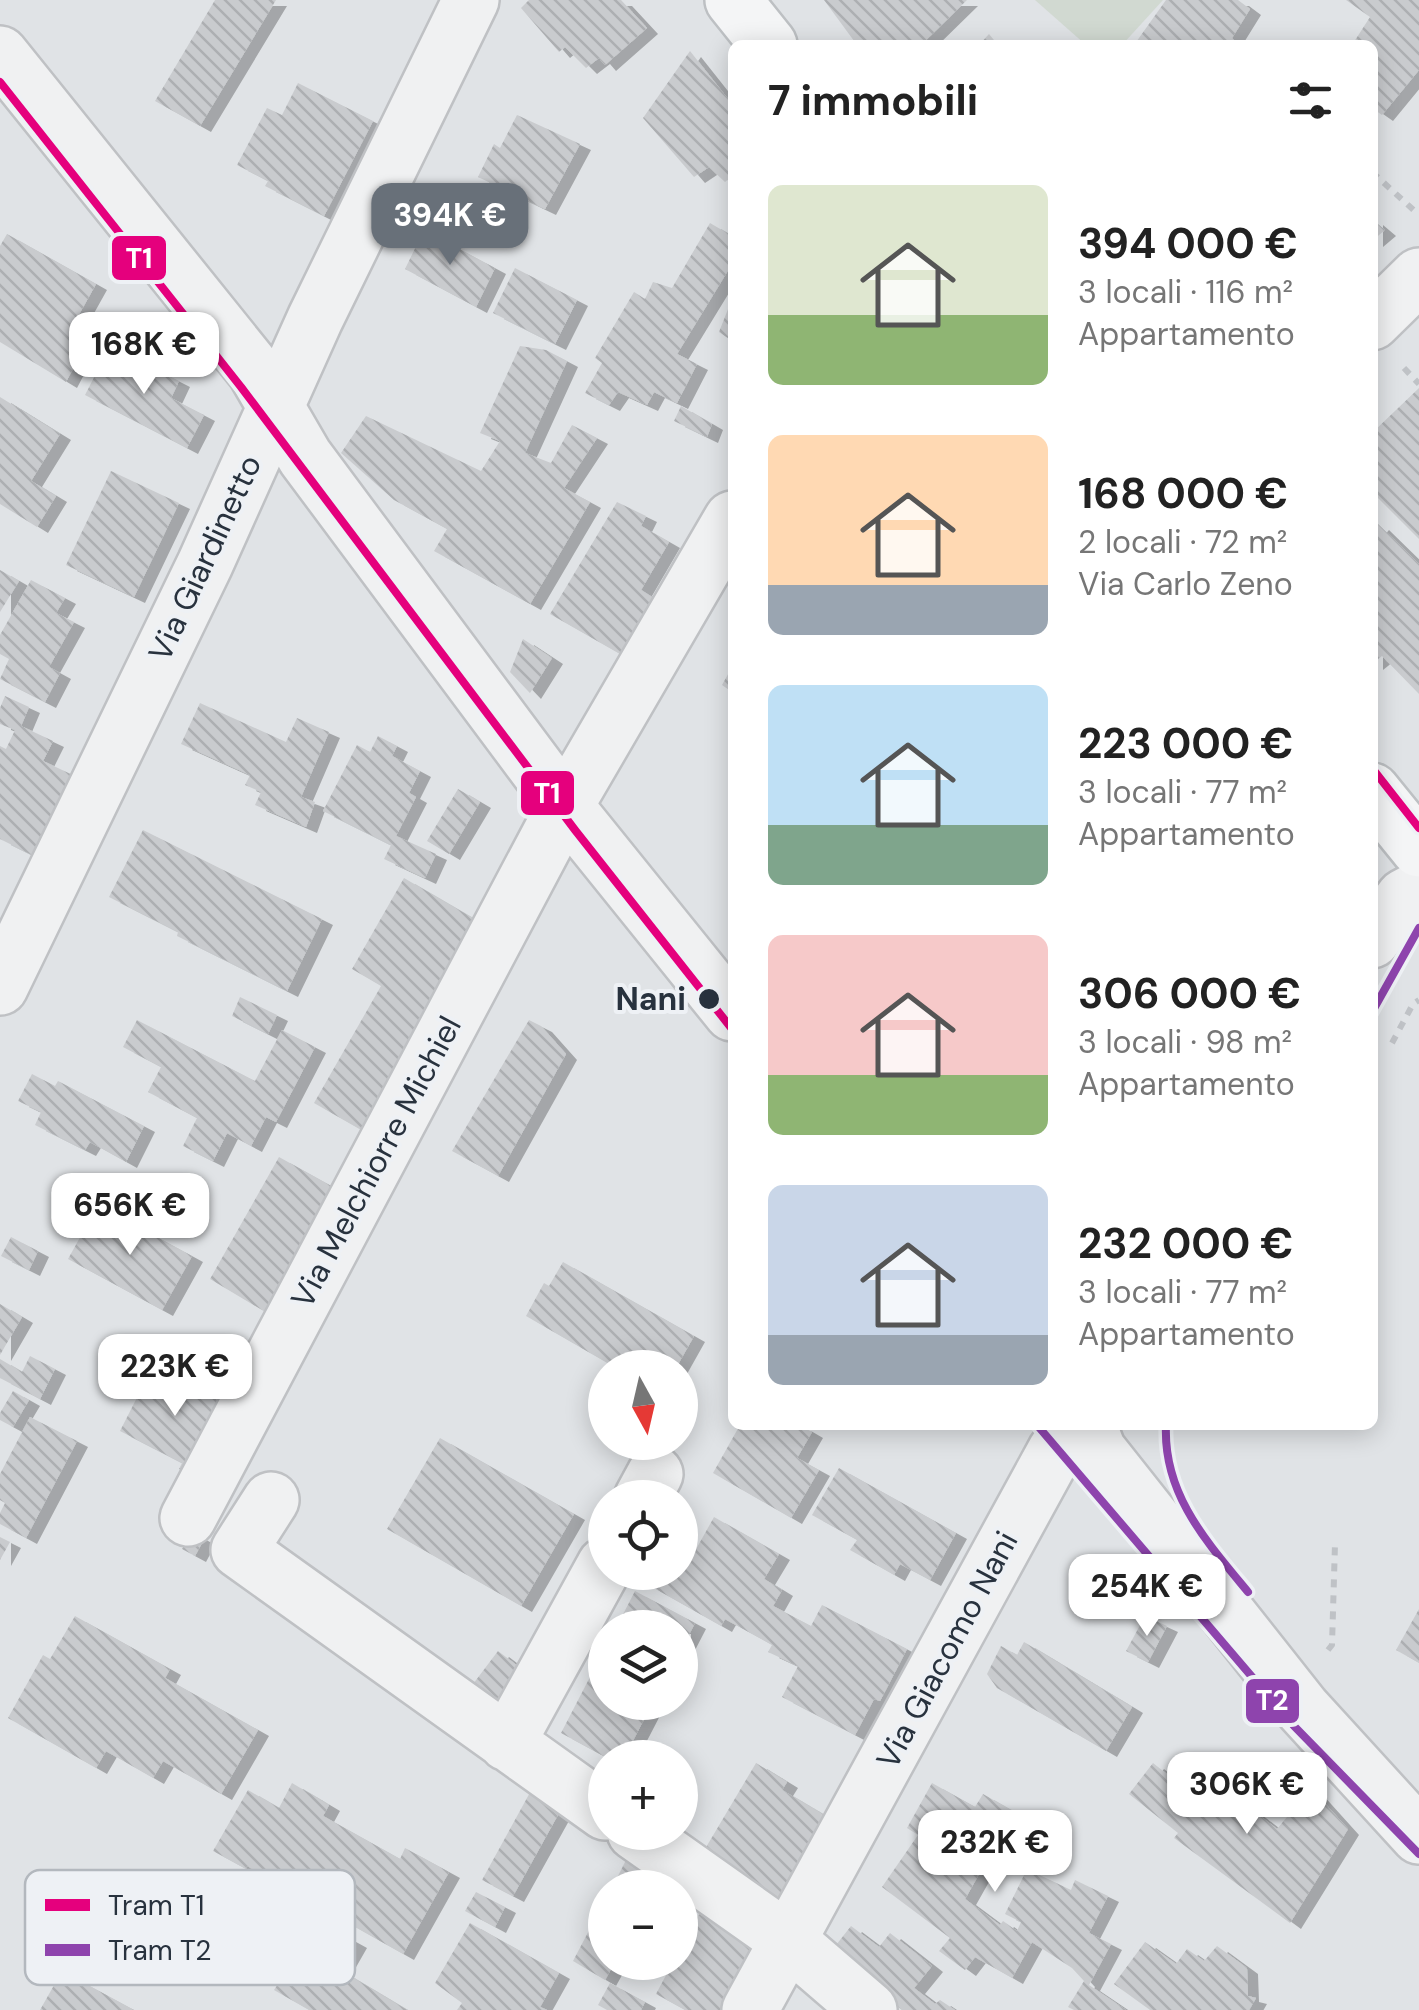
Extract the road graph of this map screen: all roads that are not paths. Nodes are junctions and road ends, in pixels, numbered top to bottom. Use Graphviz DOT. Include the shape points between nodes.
graph roads {
  1 [pos="471,0"];
  2 [pos="732,0"];
  3 [pos="766,40"];
  4 [pos="0,54"];
  5 [pos="1419,276"];
  6 [pos="1378,316"];
  7 [pos="276,410"];
  8 [pos="728,527"];
  9 [pos="1378,799"];
  10 [pos="565,806"];
  11 [pos="1419,850"];
  12 [pos="1419,889"];
  13 [pos="20,896"];
  14 [pos="1378,932"];
  15 [pos="0,987"];
  16 [pos="728,1008"];
  17 [pos="1084,1430"];
  18 [pos="1091,1430"];
  19 [pos="271,1500"];
  20 [pos="188,1518"];
  21 [pos="591,1590"];
  22 [pos="507,1743"];
  23 [pos="588,1800"];
  24 [pos="1419,1836"];
  25 [pos="660,1850"];
  26 [pos="789,1941"];
  27 [pos="750,2010"];
  28 [pos="869,2010"];
  1 -- 7 [label="street"];
  2 -- 3 [label="main road"];
  4 -- 7 [label="street" via="255,372"];
  5 -- 6 [label="street"];
  7 -- 10 [label="street, Via Giardinetto"];
  7 -- 13 [label="street, Via Giardinetto"];
  8 -- 10 [label="street, Via Melchiorre Michiel"];
  9 -- 11 [label="main road"];
  10 -- 16 [label="street"];
  10 -- 20 [label="street, Via Melchiorre Michiel"];
  12 -- 14 [label="street"];
  13 -- 15 [label="street, Via Giardinetto"];
  17 -- 26 [label="street, Via Giacomo Nani" via="1056,1450"];
  18 -- 24 [label="street" via="1098,1450 1286,1686"];
  19 -- 22 [label="street" via="239,1550"];
  21 -- 22 [label="street"];
  22 -- 23 [label="street"];
  25 -- 26 [label="street"];
  26 -- 27 [label="street, Via Giacomo Nani"];
  26 -- 28 [label="street"];
}
